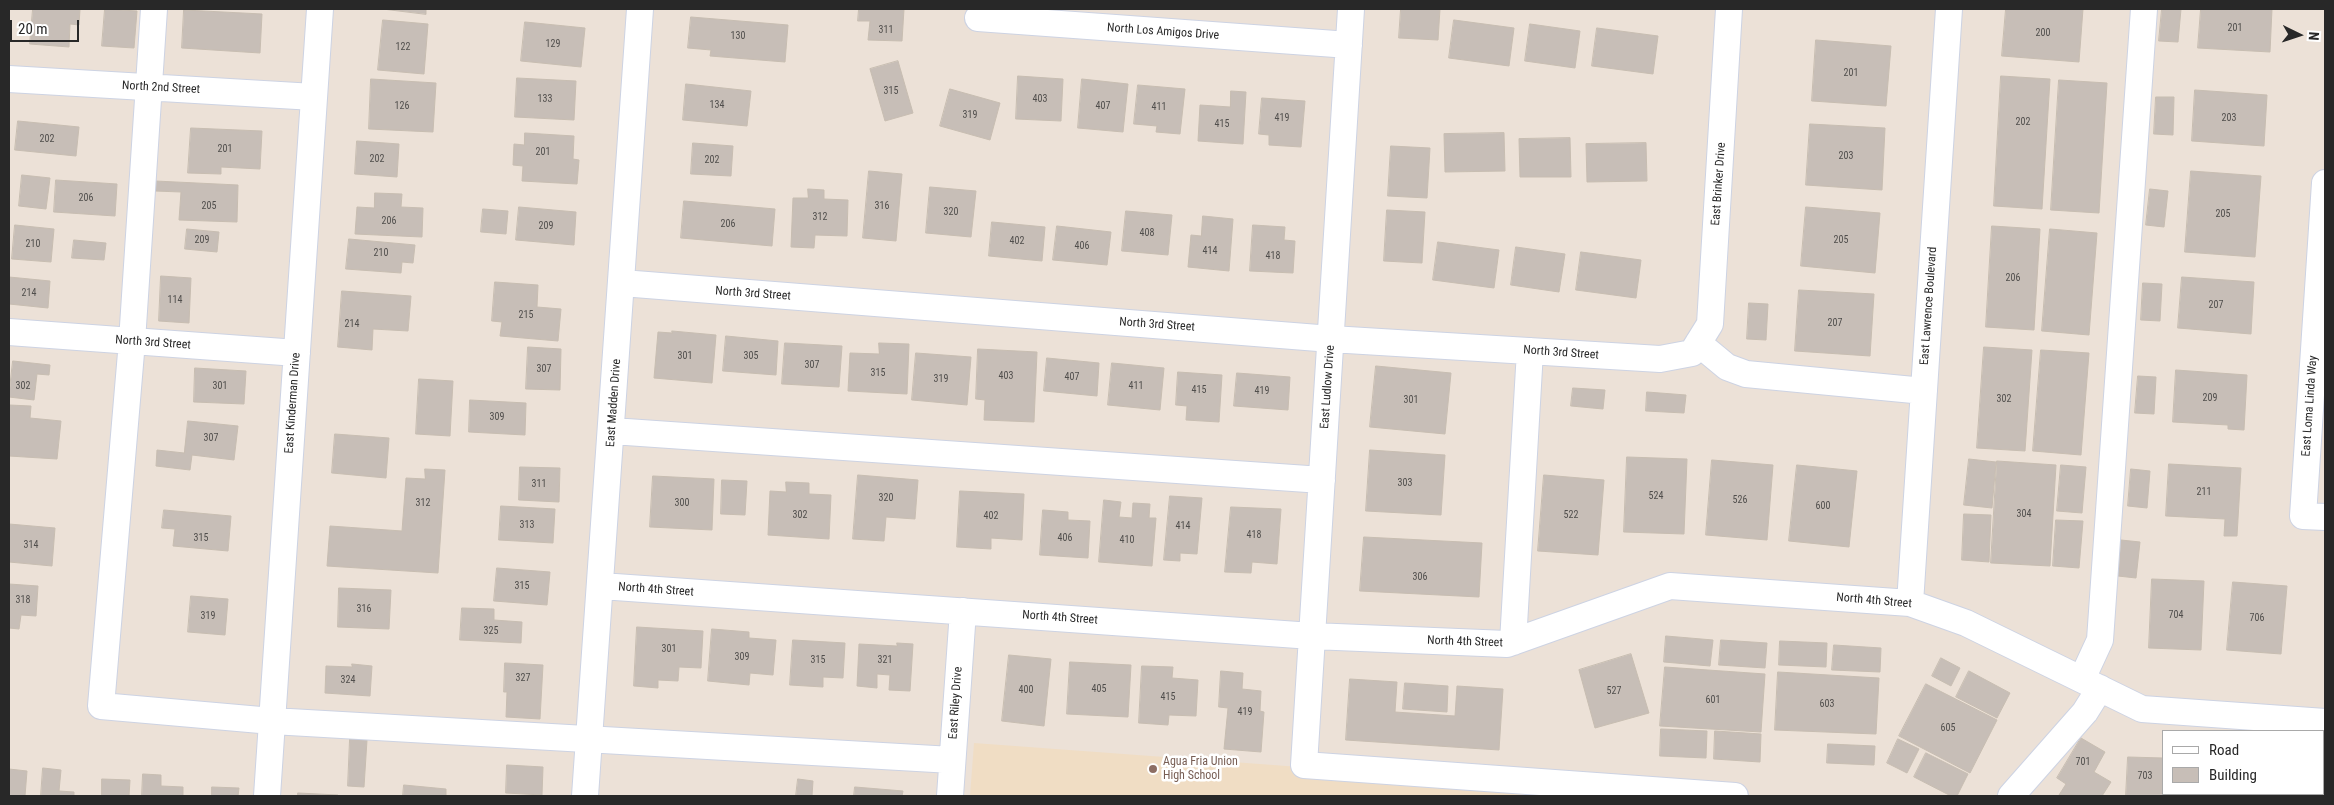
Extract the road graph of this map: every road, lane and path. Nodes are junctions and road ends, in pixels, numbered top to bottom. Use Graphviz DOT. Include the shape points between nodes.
graph roads {
  1 [pos="154,9"];
  2 [pos="320,9"];
  3 [pos="640,9"];
  4 [pos="1352,9"];
  5 [pos="1729,9"];
  6 [pos="1949,9"];
  7 [pos="2144,9"];
  8 [pos="978,18"];
  9 [pos="1349,45"];
  10 [pos="9,79"];
  11 [pos="150,87"];
  12 [pos="314,97"];
  13 [pos="2325,183"];
  14 [pos="622,283"];
  15 [pos="9,332"];
  16 [pos="1331,339"];
  17 [pos="132,341"];
  18 [pos="1695,348"];
  19 [pos="1530,351"];
  20 [pos="297,353"];
  21 [pos="1924,391"];
  22 [pos="612,431"];
  23 [pos="1322,480"];
  24 [pos="2325,517"];
  25 [pos="601,586"];
  26 [pos="1910,603"];
  27 [pos="963,611"];
  28 [pos="1312,636"];
  29 [pos="1513,642"];
  30 [pos="2091,684"];
  31 [pos="272,721"];
  32 [pos="2325,722"];
  33 [pos="590,739"];
  34 [pos="952,760"];
  35 [pos="267,796"];
  36 [pos="585,796"];
  37 [pos="950,796"];
  38 [pos="1735,796"];
  39 [pos="2011,796"];
  1 -- 11 [label="street"];
  2 -- 12 [label="street, East Kinderman Drive"];
  3 -- 14 [label="street, East Madden Drive"];
  4 -- 9 [label="street, East Ludlow Drive"];
  5 -- 18 [label="street, East Brinker Drive" via="1710,324"];
  6 -- 21 [label="street, East Lawrence Boulevard"];
  7 -- 30 [label="street" via="2100,640"];
  8 -- 9 [label="street, North Los Amigos Drive"];
  9 -- 16 [label="street, East Ludlow Drive"];
  10 -- 11 [label="street, North 2nd Street"];
  11 -- 12 [label="street, North 2nd Street"];
  11 -- 17 [label="street"];
  12 -- 20 [label="street, East Kinderman Drive"];
  13 -- 24 [label="street, East Loma Linda Way" via="2302,516"];
  14 -- 16 [label="street, North 3rd Street"];
  14 -- 22 [label="street, East Madden Drive"];
  15 -- 17 [label="street, North 3rd Street"];
  16 -- 19 [label="street, North 3rd Street"];
  16 -- 23 [label="street, East Ludlow Drive"];
  17 -- 20 [label="street, North 3rd Street"];
  17 -- 31 [label="street" via="101,706"];
  18 -- 19 [label="street, North 3rd Street" via="1660,359"];
  18 -- 21 [label="street" via="1746,374"];
  19 -- 29 [label="street"];
  20 -- 31 [label="street, East Kinderman Drive"];
  21 -- 26 [label="street, East Lawrence Boulevard"];
  22 -- 23 [label="street"];
  22 -- 25 [label="street, East Madden Drive"];
  23 -- 28 [label="street, East Ludlow Drive"];
  25 -- 27 [label="street, North 4th Street"];
  25 -- 33 [label="street, East Madden Drive"];
  26 -- 29 [label="street, North 4th Street" via="1670,586"];
  26 -- 30 [label="street, North 4th Street" via="1966,623"];
  27 -- 28 [label="street, North 4th Street"];
  27 -- 34 [label="street, East Riley Drive"];
  28 -- 29 [label="street, North 4th Street"];
  28 -- 38 [label="street, East Ludlow Drive" via="1304,765"];
  30 -- 32 [label="street, North 4th Street" via="2142,709"];
  30 -- 39 [label="street" via="2085,712"];
  31 -- 33 [label="street"];
  31 -- 35 [label="street, East Kinderman Drive"];
  33 -- 34 [label="street"];
  33 -- 36 [label="street, East Madden Drive"];
  34 -- 37 [label="street, East Riley Drive"];
}
